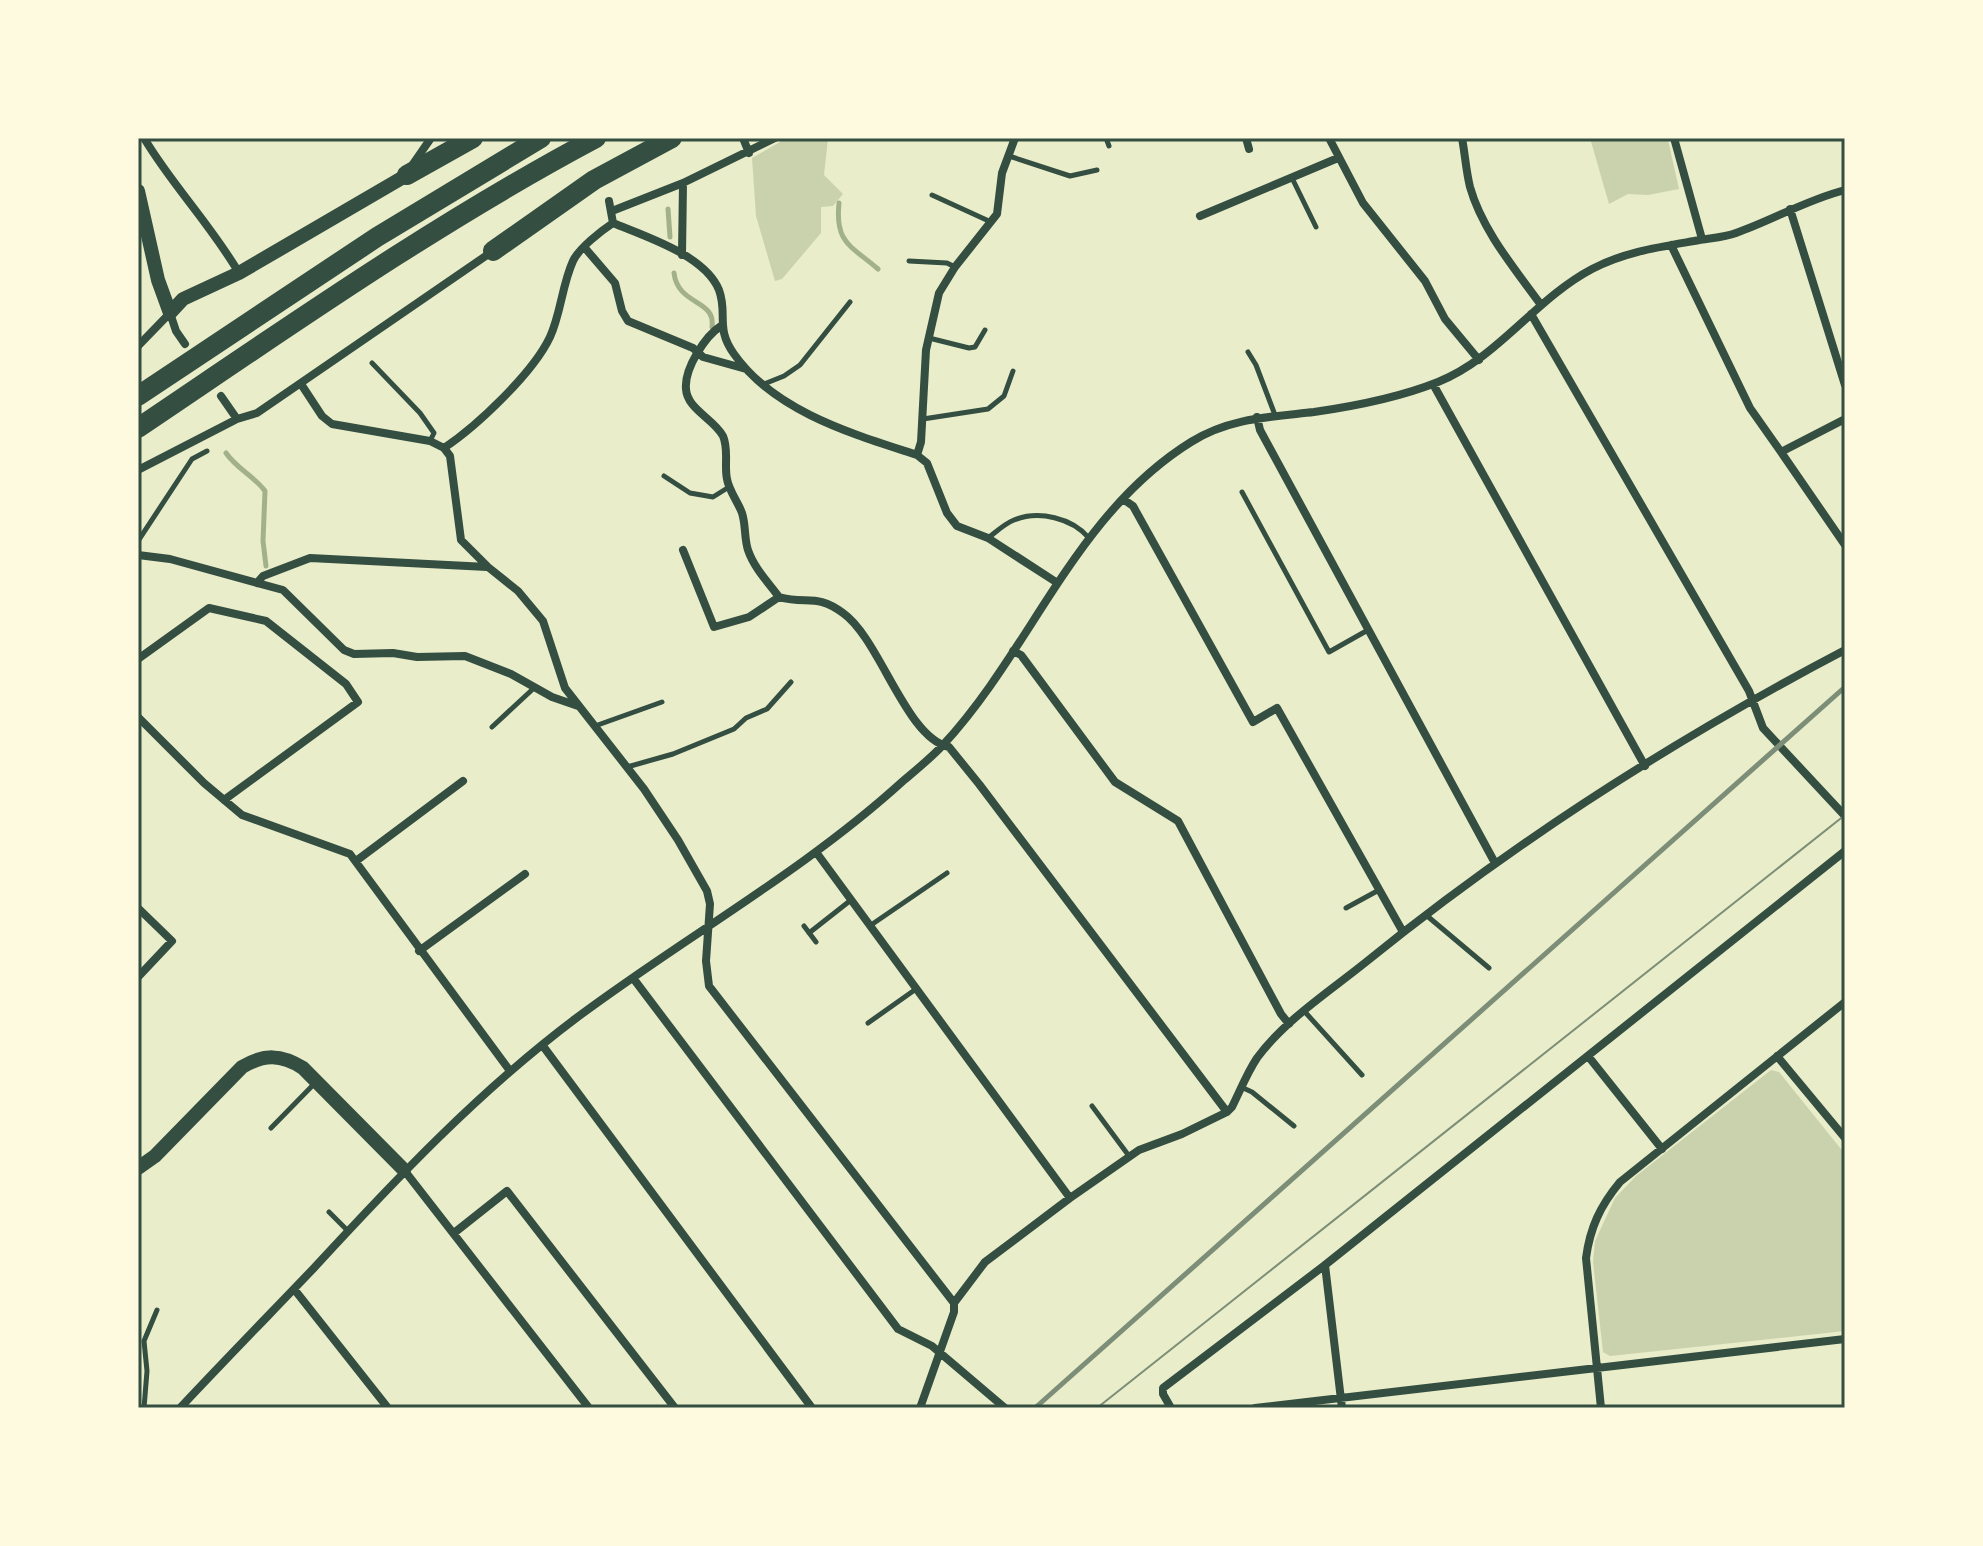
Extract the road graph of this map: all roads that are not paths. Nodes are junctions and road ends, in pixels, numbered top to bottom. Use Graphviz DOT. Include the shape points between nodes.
graph roads {
  1 [pos="144,138"];
  2 [pos="473,138"];
  3 [pos="541,138"];
  4 [pos="596,138"];
  5 [pos="672,138"];
  6 [pos="743,138"];
  7 [pos="775,138"];
  8 [pos="1015,138"];
  9 [pos="1106,138"];
  10 [pos="1246,138"];
  11 [pos="1329,138"];
  12 [pos="1462,138"];
  13 [pos="1674,138"];
  14 [pos="427,139"];
  15 [pos="1109,146"];
  16 [pos="1249,149"];
  17 [pos="749,153"];
  18 [pos="1008,156"];
  19 [pos="1338,158"];
  20 [pos="1097,170"];
  21 [pos="407,175"];
  22 [pos="1292,177"];
  23 [pos="683,183"];
  24 [pos="1845,190"];
  25 [pos="138,191"];
  26 [pos="932,195"];
  27 [pos="609,201"];
  28 [pos="1790,209"];
  29 [pos="612,211"];
  30 [pos="1200,216"];
  31 [pos="991,222"];
  32 [pos="613,223"];
  33 [pos="1316,227"];
  34 [pos="1702,239"];
  35 [pos="1671,245"];
  36 [pos="585,248"];
  37 [pos="493,251"];
  38 [pos="682,255"];
  39 [pos="909,261"];
  40 [pos="955,267"];
  41 [pos="239,273"];
  42 [pos="850,302"];
  43 [pos="1541,305"];
  44 [pos="170,313"];
  45 [pos="1531,314"];
  46 [pos="721,326"];
  47 [pos="985,330"];
  48 [pos="928,337"];
  49 [pos="185,344"];
  50 [pos="138,346"];
  51 [pos="1248,352"];
  52 [pos="699,353"];
  53 [pos="1479,360"];
  54 [pos="372,363"];
  55 [pos="747,369"];
  56 [pos="1013,371"];
  57 [pos="301,384"];
  58 [pos="764,384"];
  59 [pos="1433,384"];
  60 [pos="1845,385"];
  61 [pos="138,396"];
  62 [pos="221,396"];
  63 [pos="1275,415"];
  64 [pos="1257,417"];
  65 [pos="237,419"];
  66 [pos="1845,419"];
  67 [pos="922,420"];
  68 [pos="138,428"];
  69 [pos="430,441"];
  70 [pos="444,448"];
  71 [pos="207,451"];
  72 [pos="1781,452"];
  73 [pos="917,455"];
  74 [pos="138,470"];
  75 [pos="664,476"];
  76 [pos="729,486"];
  77 [pos="1242,492"];
  78 [pos="1123,499"];
  79 [pos="988,538"];
  80 [pos="1089,538"];
  81 [pos="138,541"];
  82 [pos="1845,545"];
  83 [pos="683,550"];
  84 [pos="138,555"];
  85 [pos="488,567"];
  86 [pos="1056,582"];
  87 [pos="257,583"];
  88 [pos="779,597"];
  89 [pos="1369,630"];
  90 [pos="1845,650"];
  91 [pos="1013,651"];
  92 [pos="138,659"];
  93 [pos="791,682"];
  94 [pos="534,688"];
  95 [pos="1752,701"];
  96 [pos="662,702"];
  97 [pos="579,706"];
  98 [pos="138,717"];
  99 [pos="595,726"];
  100 [pos="492,727"];
  101 [pos="942,746"];
  102 [pos="1645,766"];
  103 [pos="627,767"];
  104 [pos="463,781"];
  105 [pos="224,800"];
  106 [pos="1845,816"];
  107 [pos="1845,851"];
  108 [pos="816,852"];
  109 [pos="356,861"];
  110 [pos="1495,863"];
  111 [pos="947,873"];
  112 [pos="525,874"];
  113 [pos="1379,890"];
  114 [pos="852,900"];
  115 [pos="138,908"];
  116 [pos="1346,908"];
  117 [pos="1426,915"];
  118 [pos="871,925"];
  119 [pos="710,926"];
  120 [pos="804,926"];
  121 [pos="1403,932"];
  122 [pos="809,933"];
  123 [pos="816,942"];
  124 [pos="419,951"];
  125 [pos="1489,968"];
  126 [pos="138,977"];
  127 [pos="633,978"];
  128 [pos="917,989"];
  129 [pos="1845,1002"];
  130 [pos="1305,1012"];
  131 [pos="868,1023"];
  132 [pos="1289,1024"];
  133 [pos="543,1046"];
  134 [pos="1588,1056"];
  135 [pos="1777,1056"];
  136 [pos="510,1071"];
  137 [pos="1362,1075"];
  138 [pos="316,1081"];
  139 [pos="1241,1087"];
  140 [pos="1092,1106"];
  141 [pos="1227,1112"];
  142 [pos="1294,1126"];
  143 [pos="271,1128"];
  144 [pos="1845,1138"];
  145 [pos="1662,1149"];
  146 [pos="1129,1156"];
  147 [pos="138,1168"];
  148 [pos="404,1170"];
  149 [pos="1070,1198"];
  150 [pos="329,1212"];
  151 [pos="348,1231"];
  152 [pos="454,1233"];
  153 [pos="1325,1265"];
  154 [pos="294,1289"];
  155 [pos="954,1303"];
  156 [pos="157,1310"];
  157 [pos="1845,1339"];
  158 [pos="939,1353"];
  159 [pos="1597,1369"];
  160 [pos="1341,1403"];
  161 [pos="184,1407"];
  162 [pos="144,1408"];
  163 [pos="388,1408"];
  164 [pos="589,1408"];
  165 [pos="675,1408"];
  166 [pos="812,1408"];
  167 [pos="920,1408"];
  168 [pos="1005,1408"];
  169 [pos="1171,1408"];
  170 [pos="1255,1408"];
  171 [pos="1601,1408"];
  1 -- 41 [label="street"];
  2 -- 21 [label="highway"];
  3 -- 61 [label="highway" via="377,237"];
  4 -- 68 [label="highway" via="414,244"];
  5 -- 37 [label="highway" via="594,180"];
  6 -- 17 [label="street"];
  7 -- 17 [label="street"];
  8 -- 18 [label="street"];
  9 -- 15 [label="lane"];
  10 -- 16 [label="street"];
  11 -- 19 [label="street"];
  12 -- 43 [label="street" via="1476,203"];
  13 -- 34 [label="street"];
  14 -- 21 [label="street"];
  17 -- 23 [label="street"];
  18 -- 20 [label="lane" via="1070,176"];
  18 -- 31 [label="street"];
  19 -- 22 [label="street"];
  19 -- 53 [label="street" via="1363,203"];
  21 -- 41 [label="street"];
  22 -- 30 [label="street"];
  22 -- 33 [label="lane"];
  23 -- 29 [label="street"];
  23 -- 38 [label="street"];
  24 -- 28 [label="street"];
  25 -- 44 [label="street"];
  26 -- 31 [label="lane"];
  27 -- 29 [label="street"];
  28 -- 34 [label="street" via="1733,234"];
  28 -- 60 [label="street"];
  29 -- 32 [label="street"];
  31 -- 40 [label="street"];
  32 -- 36 [label="street"];
  32 -- 38 [label="street"];
  34 -- 35 [label="street"];
  35 -- 43 [label="street" via="1625,254 1592,269"];
  35 -- 72 [label="street" via="1750,408"];
  36 -- 52 [label="street" via="615,283 628,321"];
  36 -- 70 [label="street" via="574,258 555,326 541,352 470,431"];
  37 -- 57 [label="street"];
  38 -- 46 [label="street" via="718,289"];
  39 -- 40 [label="lane"];
  40 -- 48 [label="street" via="939,293"];
  41 -- 44 [label="street" via="183,299"];
  42 -- 58 [label="lane" via="800,365"];
  43 -- 45 [label="street"];
  44 -- 49 [label="street"];
  44 -- 50 [label="street"];
  45 -- 53 [label="street"];
  45 -- 95 [label="street"];
  46 -- 52 [label="street"];
  46 -- 55 [label="street" via="725,341"];
  47 -- 48 [label="lane" via="969,348"];
  48 -- 67 [label="street"];
  51 -- 63 [label="lane"];
  52 -- 55 [label="street"];
  52 -- 76 [label="street" via="685,389 688,400 722,434"];
  53 -- 59 [label="street"];
  54 -- 69 [label="lane" via="420,413 434,433"];
  55 -- 58 [label="street"];
  56 -- 67 [label="lane" via="1004,396 988,409"];
  57 -- 65 [label="street" via="257,413"];
  57 -- 69 [label="street" via="332,424"];
  58 -- 73 [label="street" via="827,425"];
  59 -- 63 [label="street" via="1366,403"];
  59 -- 102 [label="street"];
  62 -- 65 [label="street"];
  63 -- 64 [label="street"];
  64 -- 78 [label="street" via="1193,440"];
  64 -- 89 [label="street"];
  65 -- 74 [label="street"];
  66 -- 72 [label="street"];
  67 -- 73 [label="street"];
  69 -- 70 [label="street"];
  70 -- 85 [label="street" via="450,456 461,540"];
  71 -- 81 [label="lane" via="192,459"];
  72 -- 82 [label="street"];
  73 -- 79 [label="street" via="927,463 957,526"];
  75 -- 76 [label="lane" via="690,493 713,497"];
  76 -- 88 [label="street" via="741,511 747,548"];
  77 -- 89 [label="lane" via="1329,652"];
  78 -- 80 [label="street"];
  78 -- 113 [label="street" via="1133,506 1253,722 1277,708"];
  79 -- 80 [label="lane" via="1013,520 1041,516 1059,518"];
  79 -- 86 [label="street"];
  80 -- 86 [label="street"];
  83 -- 88 [label="street" via="714,627 749,617"];
  84 -- 87 [label="street"];
  85 -- 87 [label="street" via="310,558"];
  85 -- 97 [label="street" via="543,621 565,688"];
  86 -- 91 [label="street"];
  87 -- 94 [label="street" via="283,590 354,654 465,656"];
  88 -- 101 [label="street" via="824,600 847,615 862,631 904,705"];
  89 -- 110 [label="street"];
  90 -- 95 [label="street"];
  91 -- 101 [label="street"];
  91 -- 132 [label="street" via="1029,665 1115,782 1178,821"];
  92 -- 105 [label="street" via="209,608 230,612 266,621 346,684 358,702"];
  93 -- 103 [label="lane" via="767,709 734,729"];
  94 -- 97 [label="street"];
  94 -- 100 [label="lane"];
  95 -- 102 [label="street"];
  95 -- 106 [label="street" via="1763,728"];
  96 -- 99 [label="lane"];
  97 -- 99 [label="street"];
  98 -- 105 [label="street"];
  99 -- 103 [label="street"];
  101 -- 108 [label="street"];
  101 -- 141 [label="street" via="949,747 979,784"];
  102 -- 110 [label="street"];
  103 -- 119 [label="street" via="707,891"];
  104 -- 109 [label="street"];
  105 -- 109 [label="street" via="242,815 350,854"];
  107 -- 134 [label="street"];
  108 -- 114 [label="street"];
  108 -- 119 [label="street"];
  109 -- 124 [label="street"];
  110 -- 117 [label="street"];
  111 -- 118 [label="lane"];
  112 -- 124 [label="street"];
  113 -- 116 [label="lane"];
  113 -- 121 [label="street"];
  114 -- 118 [label="street"];
  114 -- 122 [label="lane"];
  115 -- 126 [label="street" via="172,941"];
  117 -- 121 [label="street"];
  117 -- 125 [label="lane"];
  118 -- 128 [label="street"];
  119 -- 127 [label="street"];
  119 -- 155 [label="street" via="709,986"];
  120 -- 122 [label="lane"];
  121 -- 130 [label="street"];
  122 -- 123 [label="lane"];
  124 -- 136 [label="street"];
  127 -- 133 [label="street"];
  127 -- 158 [label="street" via="898,1329"];
  128 -- 131 [label="lane"];
  128 -- 149 [label="street"];
  129 -- 135 [label="street"];
  130 -- 132 [label="street"];
  130 -- 137 [label="lane"];
  132 -- 139 [label="street" via="1257,1058"];
  133 -- 136 [label="street"];
  133 -- 166 [label="street"];
  134 -- 145 [label="street"];
  134 -- 153 [label="street"];
  135 -- 144 [label="street"];
  135 -- 145 [label="street"];
  136 -- 148 [label="street"];
  138 -- 143 [label="lane"];
  138 -- 147 [label="street" via="288,1059 256,1059"];
  138 -- 148 [label="street"];
  139 -- 141 [label="street"];
  139 -- 142 [label="lane"];
  140 -- 146 [label="lane"];
  141 -- 146 [label="street"];
  145 -- 159 [label="street" via="1620,1182 1589,1233 1586,1258"];
  146 -- 149 [label="street"];
  148 -- 151 [label="street"];
  148 -- 152 [label="street"];
  149 -- 155 [label="street" via="985,1262"];
  150 -- 151 [label="lane"];
  151 -- 154 [label="street"];
  152 -- 164 [label="street"];
  152 -- 165 [label="street" via="507,1191"];
  153 -- 160 [label="street"];
  153 -- 169 [label="street" via="1163,1388"];
  154 -- 161 [label="street"];
  154 -- 163 [label="street"];
  155 -- 158 [label="street"];
  156 -- 162 [label="lane" via="144,1341"];
  157 -- 159 [label="street"];
  158 -- 167 [label="street"];
  158 -- 168 [label="street"];
  159 -- 160 [label="street"];
  159 -- 171 [label="street"];
  160 -- 170 [label="street"];
}
